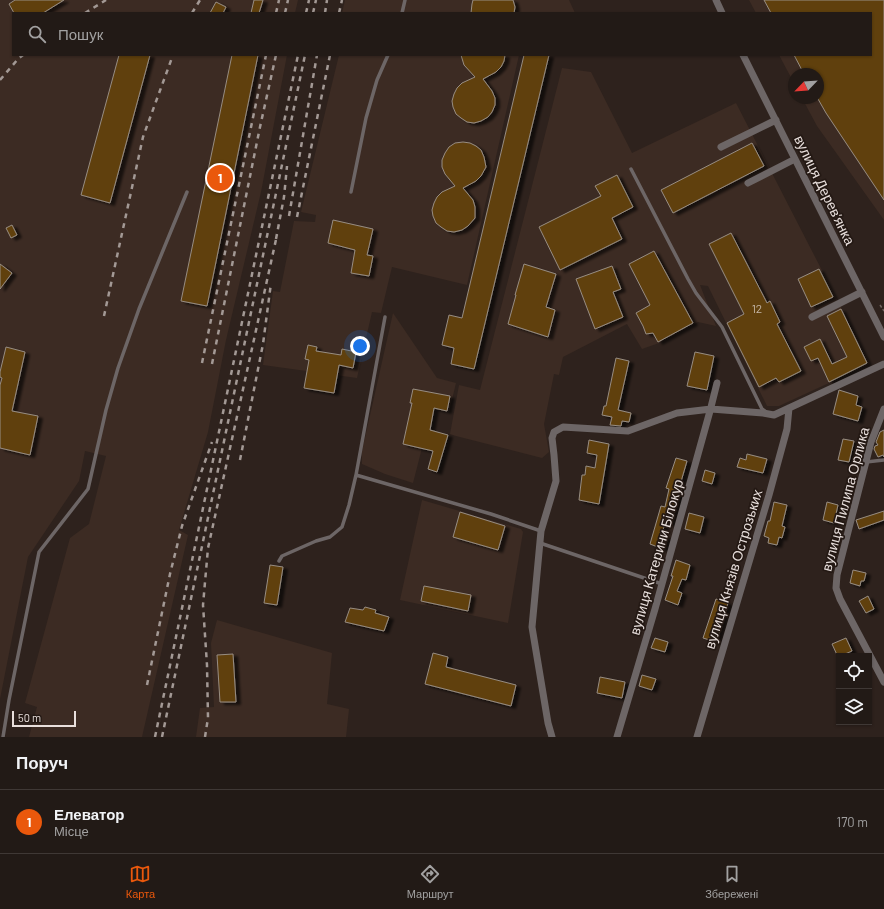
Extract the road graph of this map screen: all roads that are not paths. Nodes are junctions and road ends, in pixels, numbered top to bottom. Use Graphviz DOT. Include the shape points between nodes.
graph roads {
  1 [pos="405,0"];
  2 [pos="716,0"];
  3 [pos="402,12"];
  4 [pos="722,12"];
  5 [pos="388,56"];
  6 [pos="744,56"];
  7 [pos="776,120"];
  8 [pos="721,147"];
  9 [pos="795,160"];
  10 [pos="632,169"];
  11 [pos="748,183"];
  12 [pos="187,192"];
  13 [pos="351,192"];
  14 [pos="862,292"];
  15 [pos="385,317"];
  16 [pos="812,317"];
  17 [pos="883,335"];
  18 [pos="884,364"];
  19 [pos="717,383"];
  20 [pos="789,408"];
  21 [pos="711,409"];
  22 [pos="884,409"];
  23 [pos="767,413"];
  24 [pos="884,460"];
  25 [pos="866,462"];
  26 [pos="356,475"];
  27 [pos="541,531"];
  28 [pos="540,543"];
  29 [pos="279,561"];
  30 [pos="662,584"];
  31 [pos="884,682"];
  32 [pos="3,737"];
  33 [pos="552,737"];
  34 [pos="617,737"];
  35 [pos="697,737"];
  1 -- 3 [label="lane"];
  2 -- 4 [label="street"];
  5 -- 13 [label="lane" via="377,80 366,118"];
  6 -- 7 [label="street, вулиця Деревʼянка"];
  7 -- 8 [label="street"];
  7 -- 9 [label="street, вулиця Деревʼянка"];
  9 -- 11 [label="street"];
  9 -- 14 [label="street, вулиця Деревʼянка"];
  10 -- 23 [label="lane" via="688,279 722,327 762,409"];
  12 -- 32 [label="lane" via="118,368 88,489 39,552"];
  14 -- 16 [label="street"];
  14 -- 17 [label="street, вулиця Деревʼянка"];
  15 -- 26 [label="lane"];
  18 -- 20 [label="street"];
  19 -- 21 [label="street, вулиця Катерини Білокур"];
  20 -- 23 [label="street" via="774,415"];
  20 -- 35 [label="street, вулиця Князів Острозьких" via="787,429 769,495"];
  21 -- 23 [label="street"];
  21 -- 27 [label="street" via="677,413 628,431 563,427 554,432 552,438 556,481"];
  21 -- 30 [label="street, вулиця Катерини Білокур"];
  22 -- 25 [label="street, вулиця Пилипа Орлика"];
  24 -- 25 [label="lane"];
  25 -- 31 [label="street, вулиця Пилипа Орлика" via="837,575 836,588"];
  26 -- 27 [label="lane"];
  26 -- 29 [label="lane" via="342,527 330,537 295,549 282,556"];
  27 -- 28 [label="street"];
  28 -- 30 [label="lane"];
  28 -- 33 [label="street" via="532,627"];
  30 -- 34 [label="street, вулиця Катерини Білокур"];
}
